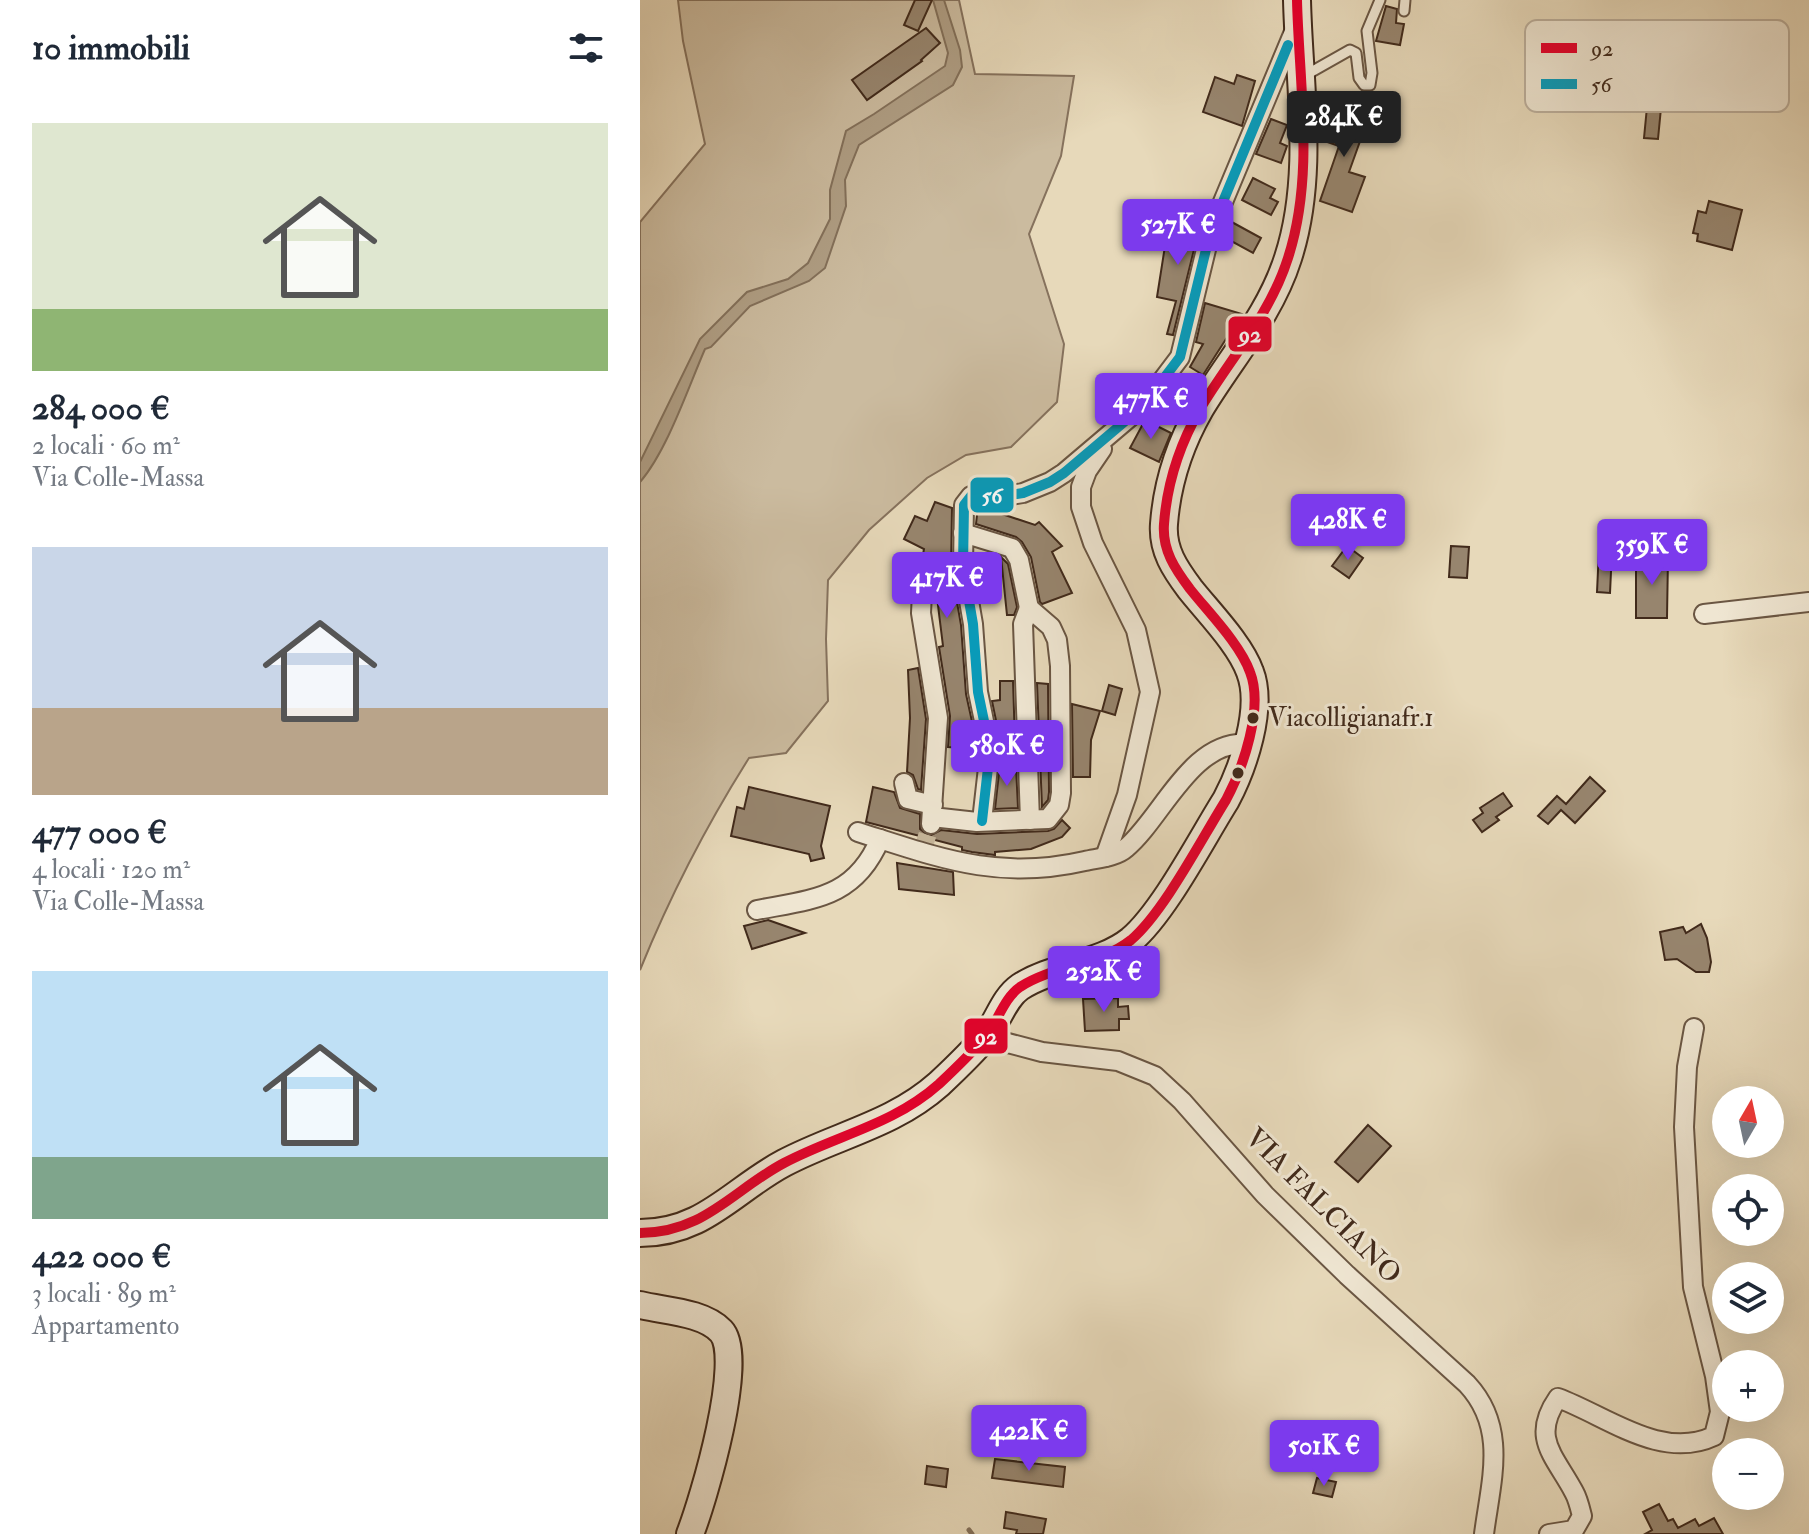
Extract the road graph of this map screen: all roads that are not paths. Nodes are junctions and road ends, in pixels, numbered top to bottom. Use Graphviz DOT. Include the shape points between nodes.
graph roads {
  1 [pos="1380,0"];
  2 [pos="1298,11"];
  3 [pos="1303,77"];
  4 [pos="1112,433"];
  5 [pos="963,533"];
  6 [pos="930,569"];
  7 [pos="1809,602"];
  8 [pos="1029,608"];
  9 [pos="1704,614"];
  10 [pos="1247,744"];
  11 [pos="990,750"];
  12 [pos="1029,757"];
  13 [pos="904,783"];
  14 [pos="932,815"];
  15 [pos="1039,819"];
  16 [pos="982,821"];
  17 [pos="858,832"];
  18 [pos="880,839"];
  19 [pos="1105,857"];
  20 [pos="757,910"];
  21 [pos="1694,1028"];
  22 [pos="985,1037"];
  23 [pos="640,1233"];
  24 [pos="640,1305"];
  25 [pos="690,1534"];
  26 [pos="1484,1534"];
  27 [pos="1549,1534"];
  1 -- 3 [label="lane" via="1367,31 1370,85 1359,78 1356,53 1350,50"];
  2 -- 3 [label="street"];
  2 -- 4 [label="street" via="1210,233 1180,357 1143,406"];
  3 -- 10 [label="street" via="1301,192 1288,260 1265,311 1184,443 1164,526 1174,567 1249,669 1254,698"];
  4 -- 5 [label="street" via="1050,482 1013,495 971,496 964,505"];
  4 -- 19 [label="street" via="1087,471 1081,507 1136,630 1150,692 1127,795"];
  5 -- 8 [label="street" via="1012,548"];
  5 -- 11 [label="street" via="959,562"];
  6 -- 14 [label="street" via="923,573 921,613 938,718"];
  7 -- 9 [label="street"];
  8 -- 12 [label="street" via="1023,624"];
  8 -- 15 [label="street" via="1051,627 1060,666 1061,793 1059,805"];
  10 -- 19 [label="street" via="1235,743 1205,758 1180,780 1126,849"];
  10 -- 22 [label="street" via="1226,800 1146,924 1116,949 1019,988"];
  11 -- 12 [label="street"];
  11 -- 16 [label="street"];
  12 -- 15 [label="street"];
  13 -- 14 [label="street" via="908,799"];
  14 -- 16 [label="street"];
  15 -- 16 [label="street"];
  17 -- 18 [label="street"];
  18 -- 19 [label="street" via="960,864 1002,870"];
  18 -- 20 [label="street" via="856,878 822,897"];
  21 -- 27 [label="street" via="1684,1127 1693,1287 1720,1412 1714,1436 1698,1444 1672,1444 1626,1430 1558,1398 1547,1413 1544,1436 1582,1516 1574,1530"];
  22 -- 23 [label="street" via="938,1085 896,1114 784,1163 687,1225"];
  22 -- 26 [label="street, VIA FALCIANO" via="1042,1052 1118,1061 1155,1076 1265,1195 1461,1378 1479,1397 1492,1423 1494,1457"];
  24 -- 25 [label="street" via="698,1317 712,1324 728,1346 729,1371 715,1453"];
}
